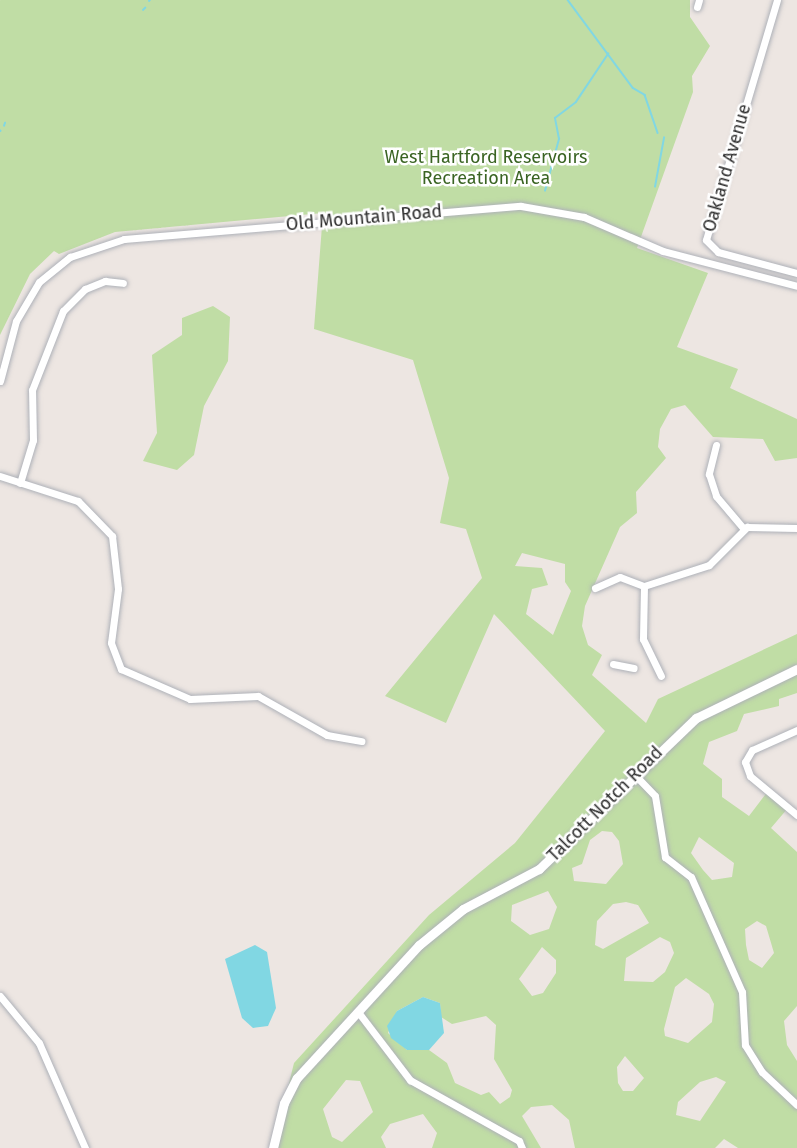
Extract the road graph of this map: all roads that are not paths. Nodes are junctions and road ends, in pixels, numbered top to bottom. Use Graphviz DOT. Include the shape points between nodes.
graph roads {
  1 [pos="777,0"];
  2 [pos="797,273"];
  3 [pos="123,283"];
  4 [pos="797,286"];
  5 [pos="0,381"];
  6 [pos="716,445"];
  7 [pos="0,476"];
  8 [pos="20,483"];
  9 [pos="743,528"];
  10 [pos="797,528"];
  11 [pos="644,586"];
  12 [pos="595,588"];
  13 [pos="613,664"];
  14 [pos="634,668"];
  15 [pos="797,669"];
  16 [pos="661,676"];
  17 [pos="797,730"];
  18 [pos="361,741"];
  19 [pos="634,774"];
  20 [pos="797,815"];
  21 [pos="0,996"];
  22 [pos="358,1012"];
  23 [pos="797,1105"];
  24 [pos="85,1148"];
  25 [pos="273,1148"];
  26 [pos="522,1148"];
  1 -- 2 [label="street, Oakland Avenue" via="706,240 718,252"];
  3 -- 8 [label="street" via="105,281 85,289 63,311 32,390 33,440"];
  4 -- 5 [label="street, Old Mountain Road" via="663,251 584,217 521,206 124,239 70,257 39,282 16,321"];
  6 -- 9 [label="street" via="709,474 716,496"];
  7 -- 8 [label="street"];
  8 -- 18 [label="street" via="78,501 112,536 118,589 111,643 121,669 190,699 258,696 327,735"];
  9 -- 10 [label="street"];
  9 -- 11 [label="street" via="710,565"];
  11 -- 12 [label="street" via="620,577"];
  11 -- 16 [label="street" via="643,639"];
  13 -- 14 [label="street"];
  15 -- 19 [label="street, Talcott Notch Road" via="714,707"];
  17 -- 20 [label="street" via="752,750 745,762 750,776"];
  19 -- 22 [label="street, Talcott Notch Road" via="539,869 488,894 440,927"];
  19 -- 23 [label="street" via="655,796 665,857 691,878 742,992 745,1045 762,1072"];
  21 -- 24 [label="street" via="39,1044"];
  22 -- 25 [label="street, Talcott Notch Road" via="289,1090"];
  22 -- 26 [label="street" via="410,1080 519,1141"];
}
